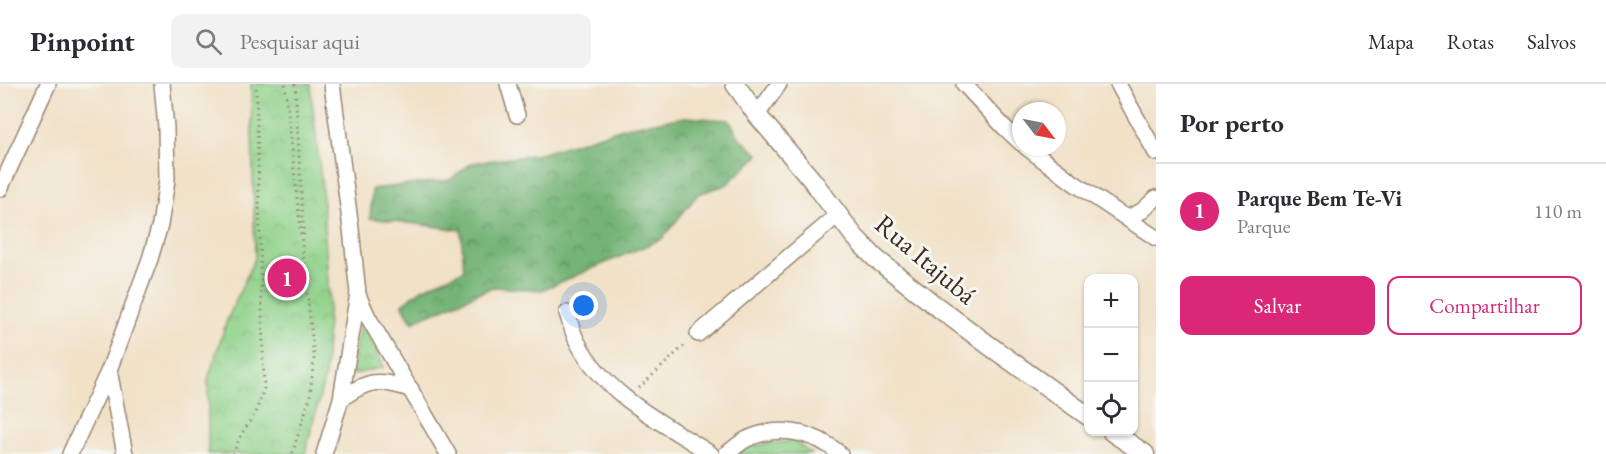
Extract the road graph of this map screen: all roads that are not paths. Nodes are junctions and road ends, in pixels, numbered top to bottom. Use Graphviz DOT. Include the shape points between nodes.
graph roads {
  1 [pos="48,84"];
  2 [pos="162,84"];
  3 [pos="332,84"];
  4 [pos="508,84"];
  5 [pos="735,84"];
  6 [pos="779,84"];
  7 [pos="964,84"];
  8 [pos="1121,86"];
  9 [pos="516,115"];
  10 [pos="758,115"];
  11 [pos="1012,134"];
  12 [pos="1156,153"];
  13 [pos="1038,156"];
  14 [pos="0,189"];
  15 [pos="1156,198"];
  16 [pos="839,214"];
  17 [pos="1127,218"];
  18 [pos="1156,220"];
  19 [pos="1143,229"];
  20 [pos="1156,238"];
  21 [pos="358,293"];
  22 [pos="567,312"];
  23 [pos="698,334"];
  24 [pos="109,370"];
  25 [pos="411,389"];
  26 [pos="342,399"];
  27 [pos="1084,412"];
  28 [pos="1118,436"];
  29 [pos="70,454"];
  30 [pos="125,454"];
  31 [pos="324,454"];
  32 [pos="448,454"];
  33 [pos="711,454"];
  34 [pos="726,454"];
  35 [pos="840,454"];
  36 [pos="1145,454"];
  1 -- 14 [label="street"];
  2 -- 24 [label="street" via="167,180 160,225"];
  3 -- 21 [label="street"];
  4 -- 9 [label="street"];
  5 -- 10 [label="street, Rua Itajubá"];
  6 -- 10 [label="street"];
  7 -- 11 [label="street"];
  8 -- 12 [label="street"];
  10 -- 16 [label="street, Rua Itajubá"];
  13 -- 17 [label="street"];
  15 -- 17 [label="street"];
  16 -- 23 [label="street"];
  16 -- 27 [label="street, Rua Itajubá" via="875,258"];
  17 -- 19 [label="street"];
  18 -- 19 [label="street"];
  19 -- 20 [label="street"];
  21 -- 25 [label="street"];
  21 -- 26 [label="street"];
  22 -- 33 [label="street" via="578,343 595,368 626,399"];
  24 -- 29 [label="street"];
  24 -- 30 [label="street"];
  25 -- 26 [label="street" via="369,383"];
  25 -- 32 [label="street"];
  26 -- 31 [label="street"];
  28 -- 36 [label="street"];
  34 -- 35 [label="street" via="767,432 789,431 804,434"];
}
